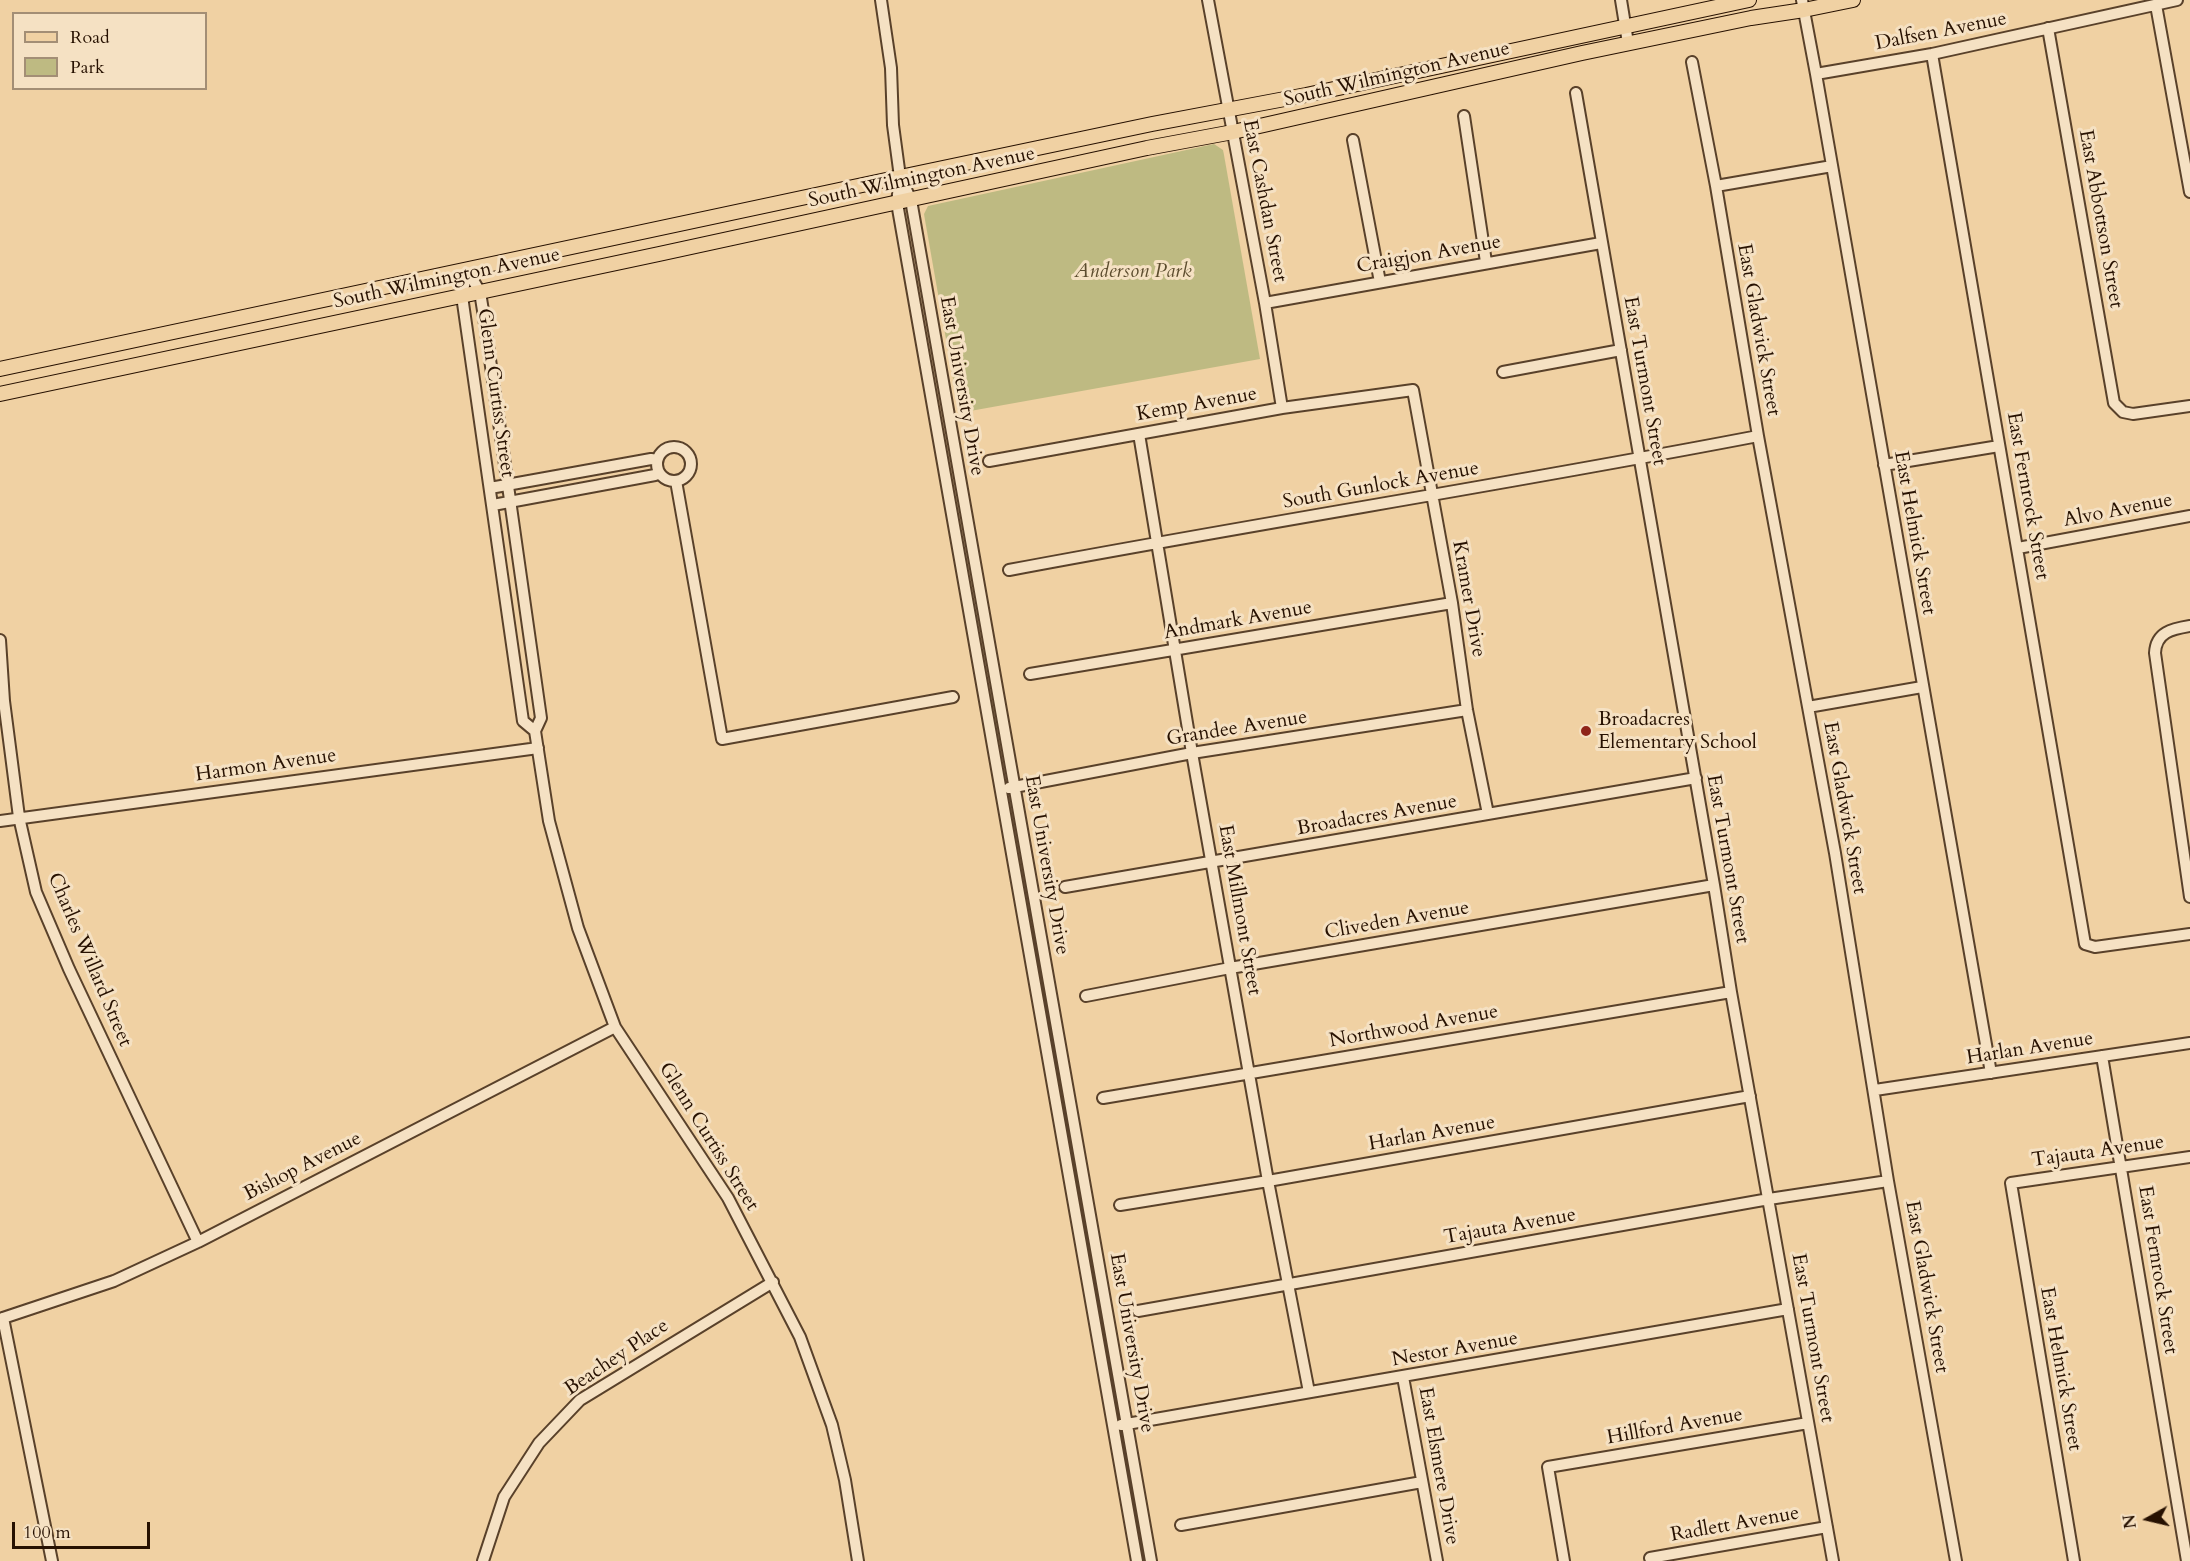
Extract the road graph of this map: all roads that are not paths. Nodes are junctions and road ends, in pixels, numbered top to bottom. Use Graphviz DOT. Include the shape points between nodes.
graph roads {
  1 [pos="881,0"];
  2 [pos="1209,0"];
  3 [pos="1621,0"];
  4 [pos="1749,0"];
  5 [pos="1853,0"];
  6 [pos="2177,0"];
  7 [pos="1803,5"];
  8 [pos="2156,5"];
  9 [pos="1625,26"];
  10 [pos="2048,28"];
  11 [pos="1628,43"];
  12 [pos="1932,54"];
  13 [pos="1692,62"];
  14 [pos="1816,74"];
  15 [pos="1576,93"];
  16 [pos="1229,110"];
  17 [pos="1464,116"];
  18 [pos="1233,132"];
  19 [pos="1353,140"];
  20 [pos="1832,166"];
  21 [pos="900,177"];
  22 [pos="1716,186"];
  23 [pos="2190,192"];
  24 [pos="904,202"];
  25 [pos="1601,243"];
  26 [pos="1486,262"];
  27 [pos="467,270"];
  28 [pos="1380,282"];
  29 [pos="480,292"];
  30 [pos="462,296"];
  31 [pos="1265,303"];
  32 [pos="1621,350"];
  33 [pos="0,369"];
  34 [pos="1503,372"];
  35 [pos="1413,390"];
  36 [pos="0,394"];
  37 [pos="2190,406"];
  38 [pos="1282,408"];
  39 [pos="1139,434"];
  40 [pos="1758,436"];
  41 [pos="1999,446"];
  42 [pos="1639,459"];
  43 [pos="657,460"];
  44 [pos="989,461"];
  45 [pos="1884,465"];
  46 [pos="659,473"];
  47 [pos="676,481"];
  48 [pos="508,485"];
  49 [pos="490,488"];
  50 [pos="1431,497"];
  51 [pos="510,502"];
  52 [pos="493,505"];
  53 [pos="2190,516"];
  54 [pos="1157,542"];
  55 [pos="2018,548"];
  56 [pos="1010,570"];
  57 [pos="1452,603"];
  58 [pos="2190,626"];
  59 [pos="0,640"];
  60 [pos="1175,650"];
  61 [pos="1030,674"];
  62 [pos="1922,687"];
  63 [pos="953,697"];
  64 [pos="1808,707"];
  65 [pos="1467,710"];
  66 [pos="535,731"];
  67 [pos="538,748"];
  68 [pos="1192,753"];
  69 [pos="1696,778"];
  70 [pos="1013,787"];
  71 [pos="1001,789"];
  72 [pos="1488,814"];
  73 [pos="19,817"];
  74 [pos="0,821"];
  75 [pos="1212,863"];
  76 [pos="1714,885"];
  77 [pos="1065,887"];
  78 [pos="2190,897"];
  79 [pos="2190,934"];
  80 [pos="1230,968"];
  81 [pos="1731,992"];
  82 [pos="1086,996"];
  83 [pos="615,1027"];
  84 [pos="2190,1043"];
  85 [pos="2102,1056"];
  86 [pos="1991,1072"];
  87 [pos="1250,1073"];
  88 [pos="1875,1090"];
  89 [pos="1750,1096"];
  90 [pos="1103,1098"];
  91 [pos="2190,1157"];
  92 [pos="2121,1167"];
  93 [pos="1268,1181"];
  94 [pos="1888,1181"];
  95 [pos="2011,1183"];
  96 [pos="1769,1199"];
  97 [pos="1120,1205"];
  98 [pos="198,1242"];
  99 [pos="773,1282"];
  100 [pos="1290,1285"];
  101 [pos="1788,1309"];
  102 [pos="1138,1311"];
  103 [pos="2,1319"];
  104 [pos="1404,1377"];
  105 [pos="1309,1392"];
  106 [pos="1808,1423"];
  107 [pos="1127,1424"];
  108 [pos="1113,1426"];
  109 [pos="1422,1482"];
  110 [pos="1181,1525"];
  111 [pos="1827,1527"];
  112 [pos="1650,1558"];
  113 [pos="52,1561"];
  114 [pos="483,1561"];
  115 [pos="858,1561"];
  116 [pos="1137,1561"];
  117 [pos="1151,1561"];
  118 [pos="1437,1561"];
  119 [pos="1564,1561"];
  120 [pos="1833,1561"];
  121 [pos="1956,1561"];
  122 [pos="2074,1561"];
  123 [pos="2187,1561"];
  1 -- 21 [label="street, East University Drive"];
  2 -- 16 [label="street, East Cashdan Street"];
  3 -- 9 [label="street"];
  4 -- 9 [label="main road, South Wilmington Avenue"];
  5 -- 7 [label="main road, South Wilmington Avenue"];
  6 -- 8 [label="street, Dalfsen Avenue"];
  7 -- 11 [label="main road, South Wilmington Avenue"];
  7 -- 14 [label="street, East Helmick Street"];
  8 -- 10 [label="street, Dalfsen Avenue"];
  8 -- 23 [label="street"];
  9 -- 11 [label="street"];
  9 -- 16 [label="main road, South Wilmington Avenue"];
  10 -- 12 [label="street, Dalfsen Avenue"];
  10 -- 37 [label="street, East Abbottson Street" via="2114,403 2122,412 2133,414"];
  11 -- 18 [label="main road, South Wilmington Avenue"];
  12 -- 14 [label="street, Dalfsen Avenue"];
  12 -- 41 [label="street, East Fernrock Street"];
  13 -- 22 [label="street, East Gladwick Street"];
  14 -- 20 [label="street, East Helmick Street"];
  15 -- 25 [label="street, East Turmont Street"];
  16 -- 18 [label="street, East Cashdan Street"];
  16 -- 21 [label="main road, South Wilmington Avenue"];
  17 -- 26 [label="street"];
  18 -- 24 [label="main road, South Wilmington Avenue"];
  18 -- 31 [label="street, East Cashdan Street"];
  19 -- 28 [label="street"];
  20 -- 22 [label="street"];
  20 -- 45 [label="street, East Helmick Street"];
  21 -- 24 [label="street, East University Drive"];
  21 -- 27 [label="main road, South Wilmington Avenue"];
  22 -- 40 [label="street, East Gladwick Street"];
  24 -- 29 [label="main road, South Wilmington Avenue"];
  24 -- 70 [label="street, East University Drive"];
  24 -- 71 [label="street, East University Drive"];
  25 -- 26 [label="street, Craigjon Avenue"];
  25 -- 32 [label="street, East Turmont Street"];
  26 -- 28 [label="street, Craigjon Avenue"];
  27 -- 29 [label="street, Glenn Curtiss Street"];
  27 -- 30 [label="street, Glenn Curtiss Street"];
  27 -- 33 [label="main road, South Wilmington Avenue"];
  28 -- 31 [label="street, Craigjon Avenue"];
  29 -- 30 [label="main road, South Wilmington Avenue"];
  29 -- 48 [label="street, Glenn Curtiss Street"];
  30 -- 36 [label="main road, South Wilmington Avenue"];
  30 -- 49 [label="street, Glenn Curtiss Street"];
  31 -- 38 [label="street, East Cashdan Street"];
  32 -- 34 [label="street"];
  32 -- 42 [label="street, East Turmont Street"];
  35 -- 38 [label="street, Kemp Avenue"];
  35 -- 50 [label="street, Kramer Drive"];
  38 -- 39 [label="street, Kemp Avenue"];
  39 -- 44 [label="street, Kemp Avenue"];
  39 -- 54 [label="street, East Millmont Street"];
  40 -- 42 [label="street, South Gunlock Avenue"];
  40 -- 64 [label="street, East Gladwick Street"];
  41 -- 45 [label="street"];
  41 -- 55 [label="street, East Fernrock Street"];
  42 -- 50 [label="street, South Gunlock Avenue"];
  42 -- 69 [label="street, East Turmont Street"];
  43 -- 46 [label="street"];
  43 -- 47 [label="street" via="665,449 684,450 690,468"];
  43 -- 48 [label="street"];
  45 -- 62 [label="street, East Helmick Street"];
  46 -- 47 [label="street"];
  46 -- 51 [label="street"];
  47 -- 63 [label="street" via="722,739"];
  48 -- 49 [label="street"];
  48 -- 51 [label="street, Glenn Curtiss Street"];
  49 -- 52 [label="street, Glenn Curtiss Street"];
  50 -- 54 [label="street, South Gunlock Avenue"];
  50 -- 57 [label="street, Kramer Drive"];
  51 -- 52 [label="street"];
  51 -- 66 [label="street, Glenn Curtiss Street" via="541,718"];
  52 -- 66 [label="street, Glenn Curtiss Street" via="523,721"];
  53 -- 55 [label="street, Alvo Avenue"];
  54 -- 56 [label="street, South Gunlock Avenue"];
  54 -- 60 [label="street, East Millmont Street"];
  55 -- 79 [label="street, East Fernrock Street" via="2085,944 2095,947"];
  57 -- 60 [label="street, Andmark Avenue"];
  57 -- 65 [label="street, Kramer Drive"];
  58 -- 78 [label="street" via="2166,633 2156,646"];
  59 -- 73 [label="street, Charles Willard Street"];
  60 -- 61 [label="street, Andmark Avenue"];
  60 -- 68 [label="street, East Millmont Street"];
  62 -- 64 [label="street"];
  62 -- 86 [label="street, East Helmick Street"];
  64 -- 88 [label="street, East Gladwick Street"];
  65 -- 68 [label="street, Grandee Avenue"];
  65 -- 72 [label="street, Kramer Drive"];
  66 -- 67 [label="street, Glenn Curtiss Street"];
  67 -- 73 [label="street, Harmon Avenue"];
  67 -- 83 [label="street, Glenn Curtiss Street" via="549,821 578,928"];
  68 -- 70 [label="street, Grandee Avenue"];
  68 -- 75 [label="street, East Millmont Street"];
  69 -- 72 [label="street, Broadacres Avenue"];
  69 -- 76 [label="street, East Turmont Street"];
  70 -- 71 [label="street, Grandee Avenue"];
  70 -- 107 [label="street, East University Drive"];
  71 -- 108 [label="street, East University Drive"];
  72 -- 75 [label="street, Broadacres Avenue"];
  73 -- 74 [label="street, Harmon Avenue"];
  73 -- 98 [label="street, Charles Willard Street" via="36,892"];
  75 -- 77 [label="street, Broadacres Avenue"];
  75 -- 80 [label="street, East Millmont Street"];
  76 -- 80 [label="street, Cliveden Avenue"];
  76 -- 81 [label="street, East Turmont Street"];
  80 -- 82 [label="street, Cliveden Avenue"];
  80 -- 87 [label="street, East Millmont Street"];
  81 -- 87 [label="street, Northwood Avenue"];
  81 -- 89 [label="street, East Turmont Street"];
  83 -- 98 [label="street, Bishop Avenue"];
  83 -- 99 [label="street, Glenn Curtiss Street" via="728,1198"];
  84 -- 85 [label="street, Harlan Avenue"];
  85 -- 86 [label="street, Harlan Avenue"];
  85 -- 92 [label="street, East Fernrock Street"];
  86 -- 88 [label="street, Harlan Avenue"];
  87 -- 90 [label="street, Northwood Avenue"];
  87 -- 93 [label="street, East Millmont Street"];
  88 -- 94 [label="street, East Gladwick Street"];
  89 -- 93 [label="street, Harlan Avenue"];
  89 -- 96 [label="street, East Turmont Street"];
  91 -- 92 [label="street, Tajauta Avenue"];
  92 -- 95 [label="street, Tajauta Avenue"];
  92 -- 123 [label="street, East Fernrock Street"];
  93 -- 97 [label="street, Harlan Avenue"];
  93 -- 100 [label="street, East Millmont Street"];
  94 -- 96 [label="street, Tajauta Avenue"];
  94 -- 121 [label="street, East Gladwick Street"];
  95 -- 122 [label="street, East Helmick Street"];
  96 -- 100 [label="street, Tajauta Avenue"];
  96 -- 101 [label="street, East Turmont Street"];
  98 -- 103 [label="street, Bishop Avenue" via="114,1281"];
  99 -- 114 [label="street, Beachey Place" via="580,1400 539,1443 504,1497"];
  99 -- 115 [label="street, Glenn Curtiss Street" via="800,1337 832,1425"];
  100 -- 102 [label="street, Tajauta Avenue"];
  100 -- 105 [label="street, East Millmont Street"];
  101 -- 104 [label="street, Nestor Avenue"];
  101 -- 106 [label="street, East Turmont Street"];
  103 -- 113 [label="street"];
  104 -- 105 [label="street, Nestor Avenue"];
  104 -- 109 [label="street, East Elsmere Drive"];
  105 -- 107 [label="street, Nestor Avenue"];
  106 -- 111 [label="street, East Turmont Street"];
  106 -- 119 [label="street, Hillford Avenue" via="1548,1467"];
  107 -- 108 [label="street, Nestor Avenue"];
  107 -- 117 [label="street, East University Drive"];
  108 -- 116 [label="street, East University Drive"];
  109 -- 110 [label="street"];
  109 -- 118 [label="street, East Elsmere Drive"];
  111 -- 112 [label="street, Radlett Avenue"];
  111 -- 120 [label="street, East Turmont Street"];
}
